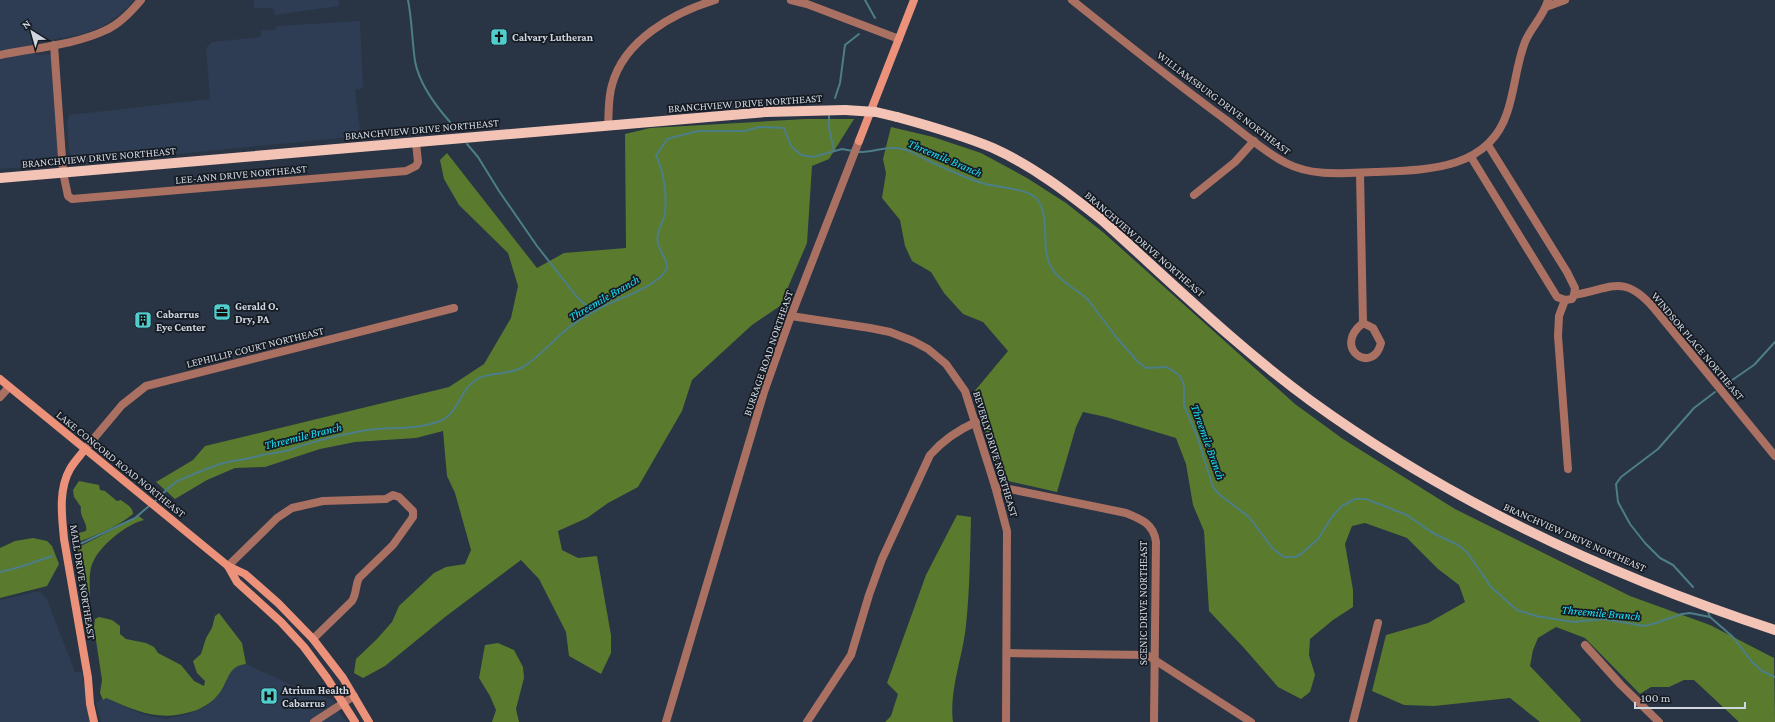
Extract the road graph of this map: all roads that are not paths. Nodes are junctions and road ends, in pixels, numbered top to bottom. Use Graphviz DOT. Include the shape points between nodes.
graph roads {
  1 [pos="141,0"];
  2 [pos="715,0"];
  3 [pos="914,0"];
  4 [pos="1072,0"];
  5 [pos="1565,0"];
  6 [pos="796,1"];
  7 [pos="702,2"];
  8 [pos="1547,4"];
  9 [pos="899,39"];
  10 [pos="54,45"];
  11 [pos="0,54"];
  12 [pos="608,125"];
  13 [pos="859,141"];
  14 [pos="1254,141"];
  15 [pos="416,143"];
  16 [pos="1488,145"];
  17 [pos="1471,156"];
  18 [pos="63,172"];
  19 [pos="1360,172"];
  20 [pos="0,178"];
  21 [pos="1194,195"];
  22 [pos="1574,295"];
  23 [pos="1564,300"];
  24 [pos="454,308"];
  25 [pos="791,316"];
  26 [pos="1363,323"];
  27 [pos="0,379"];
  28 [pos="10,387"];
  29 [pos="0,397"];
  30 [pos="976,422"];
  31 [pos="85,449"];
  32 [pos="1775,456"];
  33 [pos="1568,469"];
  34 [pos="996,486"];
  35 [pos="228,566"];
  36 [pos="1378,623"];
  37 [pos="1775,630"];
  38 [pos="313,639"];
  39 [pos="1585,645"];
  40 [pos="1007,653"];
  41 [pos="1154,658"];
  42 [pos="354,696"];
  43 [pos="344,703"];
  44 [pos="94,722"];
  45 [pos="314,722"];
  46 [pos="355,722"];
  47 [pos="369,722"];
  48 [pos="666,722"];
  49 [pos="807,722"];
  50 [pos="1006,722"];
  51 [pos="1154,722"];
  52 [pos="1251,722"];
  53 [pos="1353,722"];
  54 [pos="1659,722"];
  1 -- 10 [label="street" via="133,10 107,30 90,37"];
  2 -- 7 [label="street"];
  3 -- 9 [label="main road, BURRAGE ROAD NORTHEAST"];
  4 -- 14 [label="street, WILLIAMSBURG DRIVE NORTHEAST" via="1182,88"];
  5 -- 8 [label="street, WILLIAMSBURG DRIVE NORTHEAST"];
  6 -- 9 [label="street"];
  7 -- 12 [label="street" via="660,25 636,45 615,76 611,88"];
  8 -- 16 [label="street, WILLIAMSBURG DRIVE NORTHEAST" via="1525,42 1507,112 1498,133"];
  9 -- 13 [label="main road, BURRAGE ROAD NORTHEAST"];
  10 -- 11 [label="street"];
  10 -- 18 [label="street"];
  12 -- 15 [label="main road, BRANCHVIEW DRIVE NORTHEAST"];
  12 -- 37 [label="main road, BRANCHVIEW DRIVE NORTHEAST, bridge" via="766,112 845,110 876,112 897,117 993,148 1036,172 1074,198 1267,367 1384,452 1468,501 1536,536 1682,596"];
  13 -- 25 [label="street, BURRAGE ROAD NORTHEAST"];
  14 -- 19 [label="street, WILLIAMSBURG DRIVE NORTHEAST" via="1285,163 1303,170 1319,173"];
  14 -- 21 [label="street" via="1235,162"];
  15 -- 18 [label="main road, BRANCHVIEW DRIVE NORTHEAST"];
  15 -- 18 [label="street, LEE-ANN DRIVE NORTHEAST" via="418,162 406,171 84,199 72,199 68,196"];
  16 -- 17 [label="street, WILLIAMSBURG DRIVE NORTHEAST"];
  16 -- 22 [label="street" via="1566,272 1575,288"];
  17 -- 19 [label="street, WILLIAMSBURG DRIVE NORTHEAST" via="1439,167 1410,171"];
  17 -- 23 [label="street" via="1557,297"];
  18 -- 20 [label="main road, BRANCHVIEW DRIVE NORTHEAST"];
  19 -- 26 [label="street"];
  22 -- 23 [label="street, WINDSOR PLACE NORTHEAST" via="1572,299"];
  22 -- 32 [label="street, WINDSOR PLACE NORTHEAST" via="1616,285 1625,286 1641,295"];
  23 -- 33 [label="street" via="1559,316 1558,336"];
  24 -- 31 [label="street, LEPHILLIP COURT NORTHEAST" via="146,386 122,405"];
  25 -- 30 [label="street, BEVERLY DRIVE NORTHEAST" via="890,332 928,349 946,364 960,382"];
  25 -- 48 [label="street, BURRAGE ROAD NORTHEAST" via="764,392"];
  26 -- 26 [label="street" via="1356,328 1350,341 1352,351 1357,356 1371,358 1379,351 1381,343 1374,328"];
  27 -- 28 [label="main road, LAKE CONCORD ROAD NORTHEAST"];
  28 -- 29 [label="street"];
  28 -- 31 [label="main road, LAKE CONCORD ROAD NORTHEAST"];
  30 -- 34 [label="street, BEVERLY DRIVE NORTHEAST"];
  30 -- 49 [label="street" via="956,432 930,455 882,559 851,655"];
  31 -- 35 [label="main road, LAKE CONCORD ROAD NORTHEAST"];
  31 -- 44 [label="main road, MALL DRIVE NORTHEAST" via="64,481 62,518"];
  34 -- 40 [label="street, BEVERLY DRIVE NORTHEAST" via="1007,531"];
  34 -- 41 [label="street, SCENIC DRIVE NORTHEAST" via="1126,513 1147,523 1156,542"];
  35 -- 38 [label="main road, LAKE CONCORD ROAD NORTHEAST" via="245,574"];
  35 -- 38 [label="street" via="277,518 292,508 323,500 399,497 413,511 413,517 392,545 359,578 356,584 357,594 352,601"];
  35 -- 43 [label="main road, LAKE CONCORD ROAD NORTHEAST" via="236,582 281,622 304,647"];
  36 -- 53 [label="street"];
  38 -- 42 [label="main road, LAKE CONCORD ROAD NORTHEAST"];
  39 -- 54 [label="street"];
  40 -- 41 [label="street" via="1140,654"];
  40 -- 50 [label="street, BEVERLY DRIVE NORTHEAST"];
  41 -- 51 [label="street, SCENIC DRIVE NORTHEAST"];
  41 -- 52 [label="street" via="1162,666"];
  42 -- 43 [label="street"];
  42 -- 47 [label="main road, LAKE CONCORD ROAD NORTHEAST"];
  43 -- 45 [label="street"];
  43 -- 46 [label="main road, LAKE CONCORD ROAD NORTHEAST"];
}
